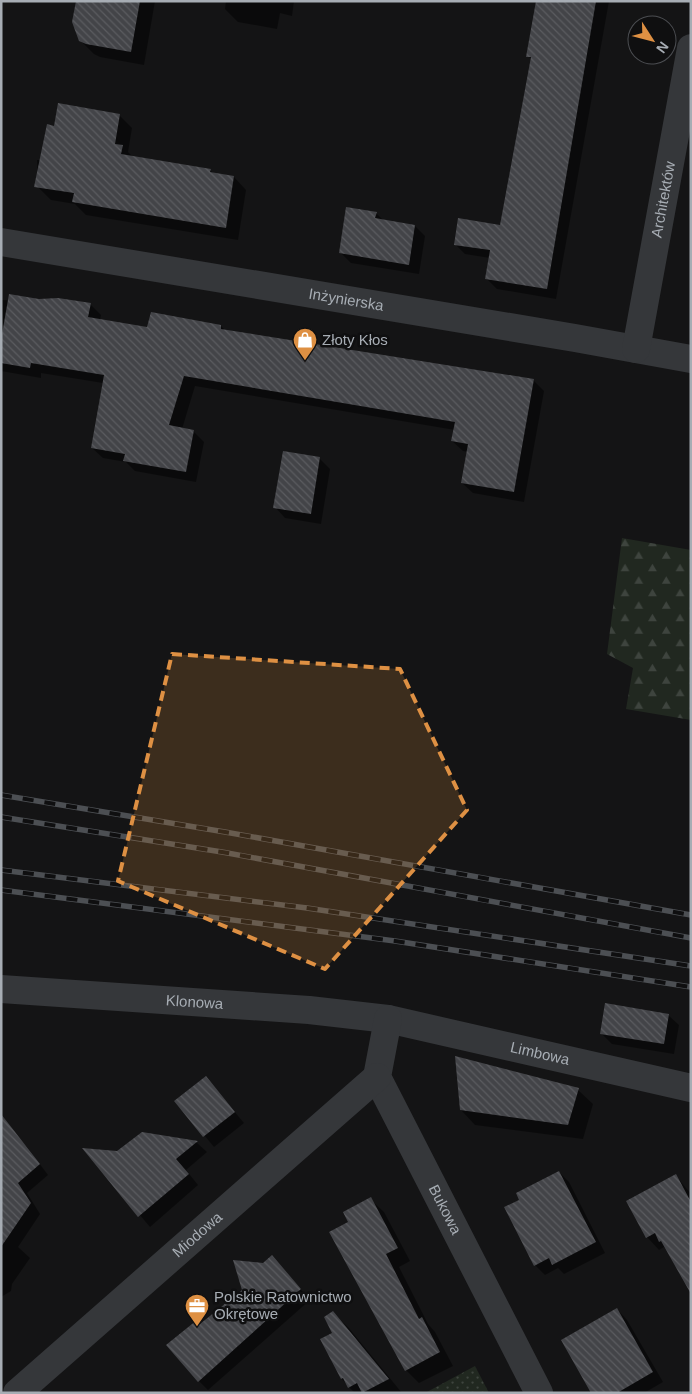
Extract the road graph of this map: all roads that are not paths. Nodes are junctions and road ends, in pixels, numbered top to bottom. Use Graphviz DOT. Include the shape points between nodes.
graph roads {
  1 [pos="691,48"];
  2 [pos="1,242"];
  3 [pos="636,349"];
  4 [pos="691,360"];
  5 [pos="1,988"];
  6 [pos="388,1019"];
  7 [pos="377,1077"];
  8 [pos="691,1088"];
  9 [pos="17,1393"];
  10 [pos="539,1393"];
  1 -- 3 [label="street, Architektów"];
  2 -- 3 [label="street, Inżynierska"];
  3 -- 4 [label="street, Inżynierska"];
  5 -- 6 [label="street, Klonowa" via="308,1010"];
  6 -- 7 [label="street"];
  6 -- 8 [label="street, Limbowa"];
  7 -- 9 [label="street, Miodowa"];
  7 -- 10 [label="street, Bukowa"];
}
